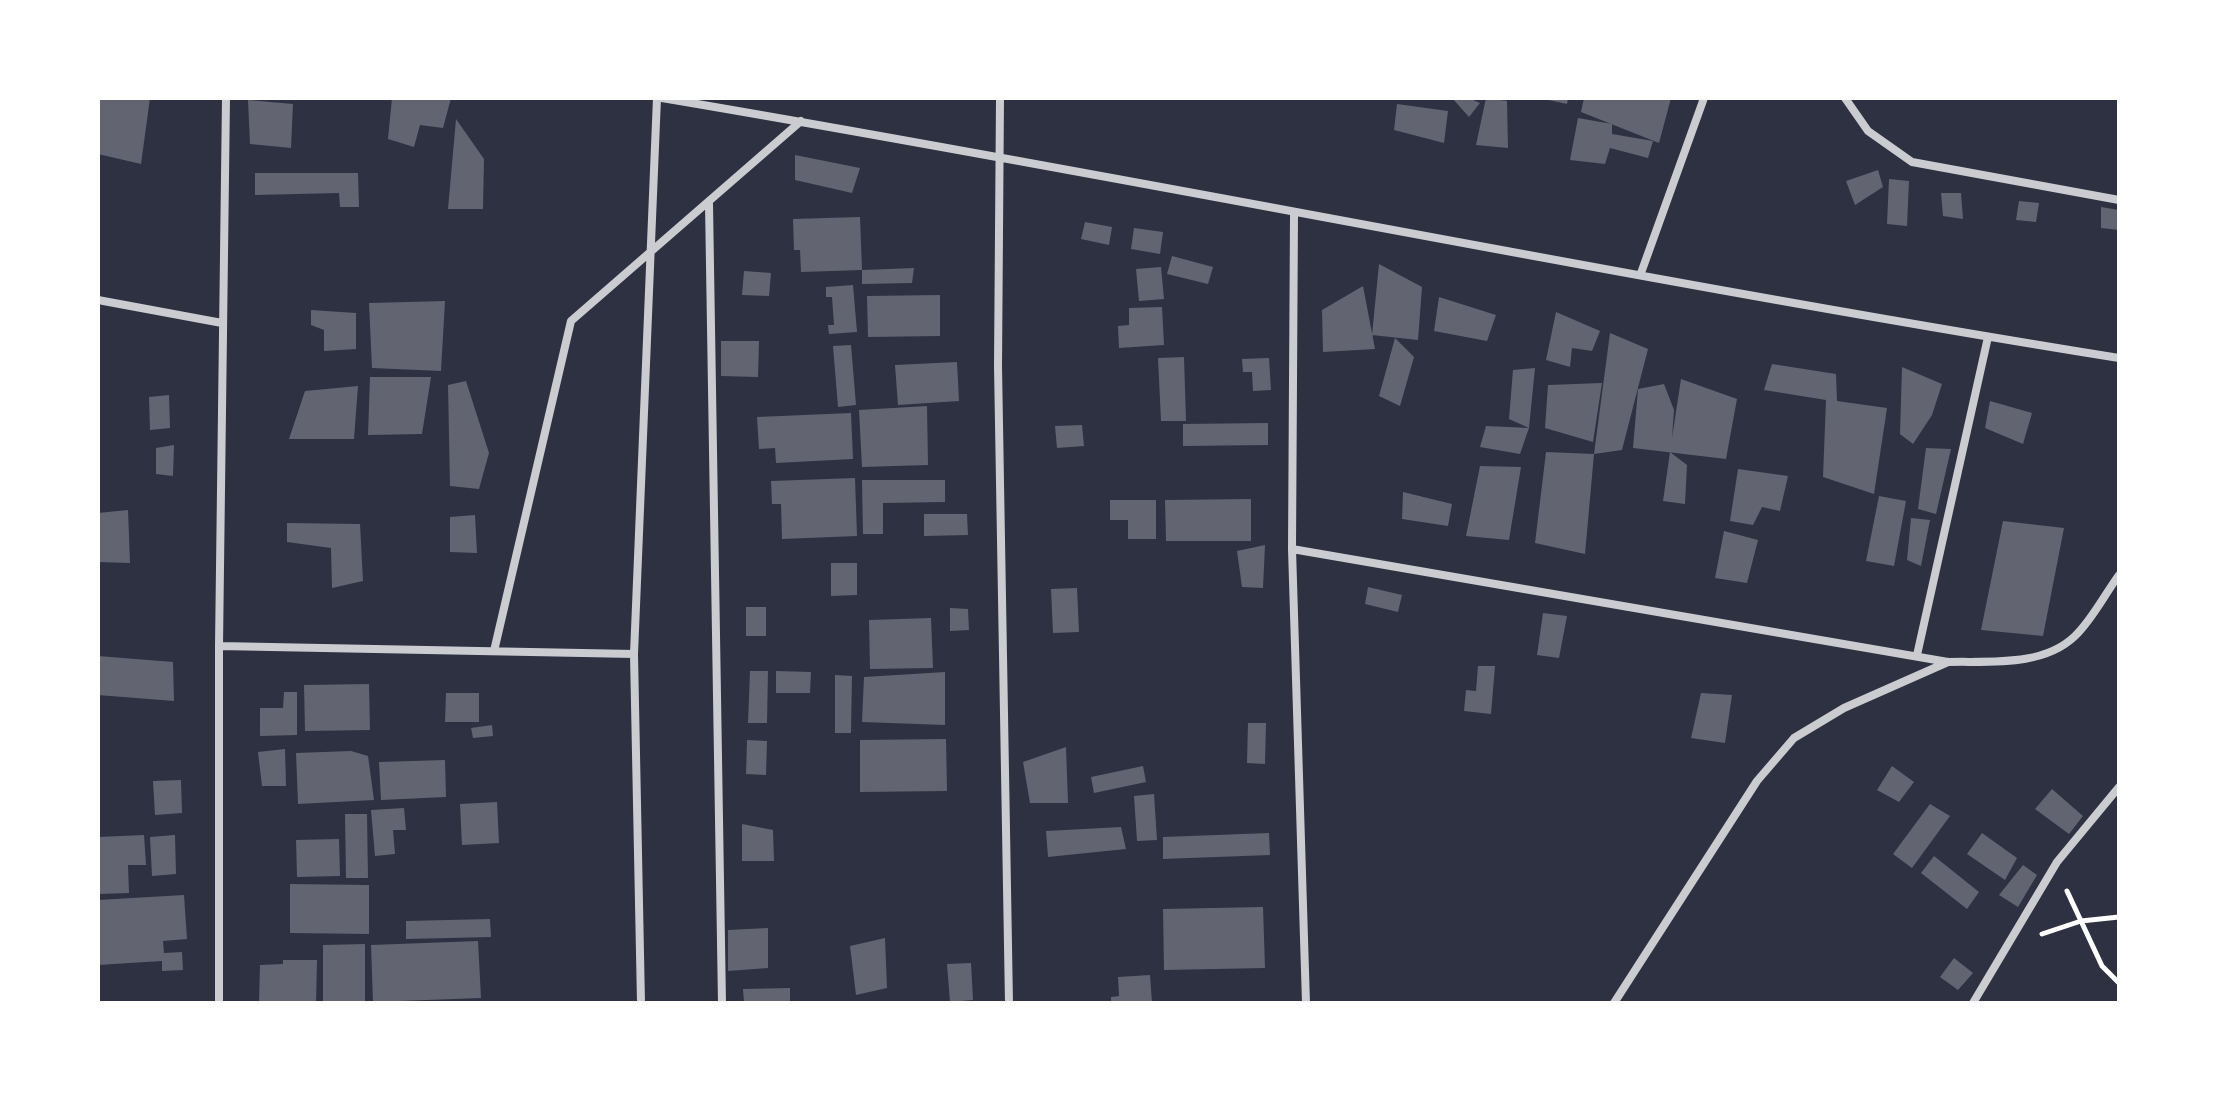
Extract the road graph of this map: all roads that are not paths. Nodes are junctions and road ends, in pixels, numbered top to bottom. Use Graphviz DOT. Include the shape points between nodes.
graph roads {
  1 [pos="226,98"];
  2 [pos="660,98"];
  3 [pos="1000,98"];
  4 [pos="1704,98"];
  5 [pos="1845,98"];
  6 [pos="801,121"];
  7 [pos="999,155"];
  8 [pos="2119,200"];
  9 [pos="709,204"];
  10 [pos="1294,214"];
  11 [pos="650,254"];
  12 [pos="1641,273"];
  13 [pos="98,300"];
  14 [pos="222,323"];
  15 [pos="1988,337"];
  16 [pos="2119,358"];
  17 [pos="1292,549"];
  18 [pos="2119,575"];
  19 [pos="219,646"];
  20 [pos="494,651"];
  21 [pos="634,654"];
  22 [pos="1917,655"];
  23 [pos="1948,662"];
  24 [pos="2119,787"];
  25 [pos="219,1003"];
  26 [pos="641,1003"];
  27 [pos="722,1003"];
  28 [pos="1009,1003"];
  29 [pos="1306,1003"];
  30 [pos="1614,1003"];
  31 [pos="1973,1003"];
  1 -- 14 [label="street"];
  2 -- 6 [label="street"];
  2 -- 11 [label="street"];
  3 -- 7 [label="street"];
  4 -- 12 [label="street"];
  5 -- 8 [label="street" via="1868,131 1912,162"];
  6 -- 7 [label="street"];
  6 -- 9 [label="street"];
  7 -- 10 [label="street"];
  7 -- 28 [label="street"];
  9 -- 11 [label="street"];
  9 -- 27 [label="street"];
  10 -- 12 [label="street"];
  10 -- 17 [label="street"];
  11 -- 20 [label="street" via="571,321"];
  11 -- 21 [label="street"];
  12 -- 15 [label="street"];
  13 -- 14 [label="street"];
  14 -- 19 [label="street"];
  15 -- 16 [label="street"];
  15 -- 22 [label="street"];
  17 -- 22 [label="street"];
  17 -- 29 [label="street"];
  18 -- 23 [label="street" via="2075,636 2053,651 2031,658"];
  19 -- 20 [label="street"];
  19 -- 25 [label="street"];
  20 -- 21 [label="street"];
  21 -- 26 [label="street"];
  22 -- 23 [label="street"];
  23 -- 30 [label="street" via="1844,708 1794,738 1757,781"];
  24 -- 31 [label="street" via="2057,862"];
}
